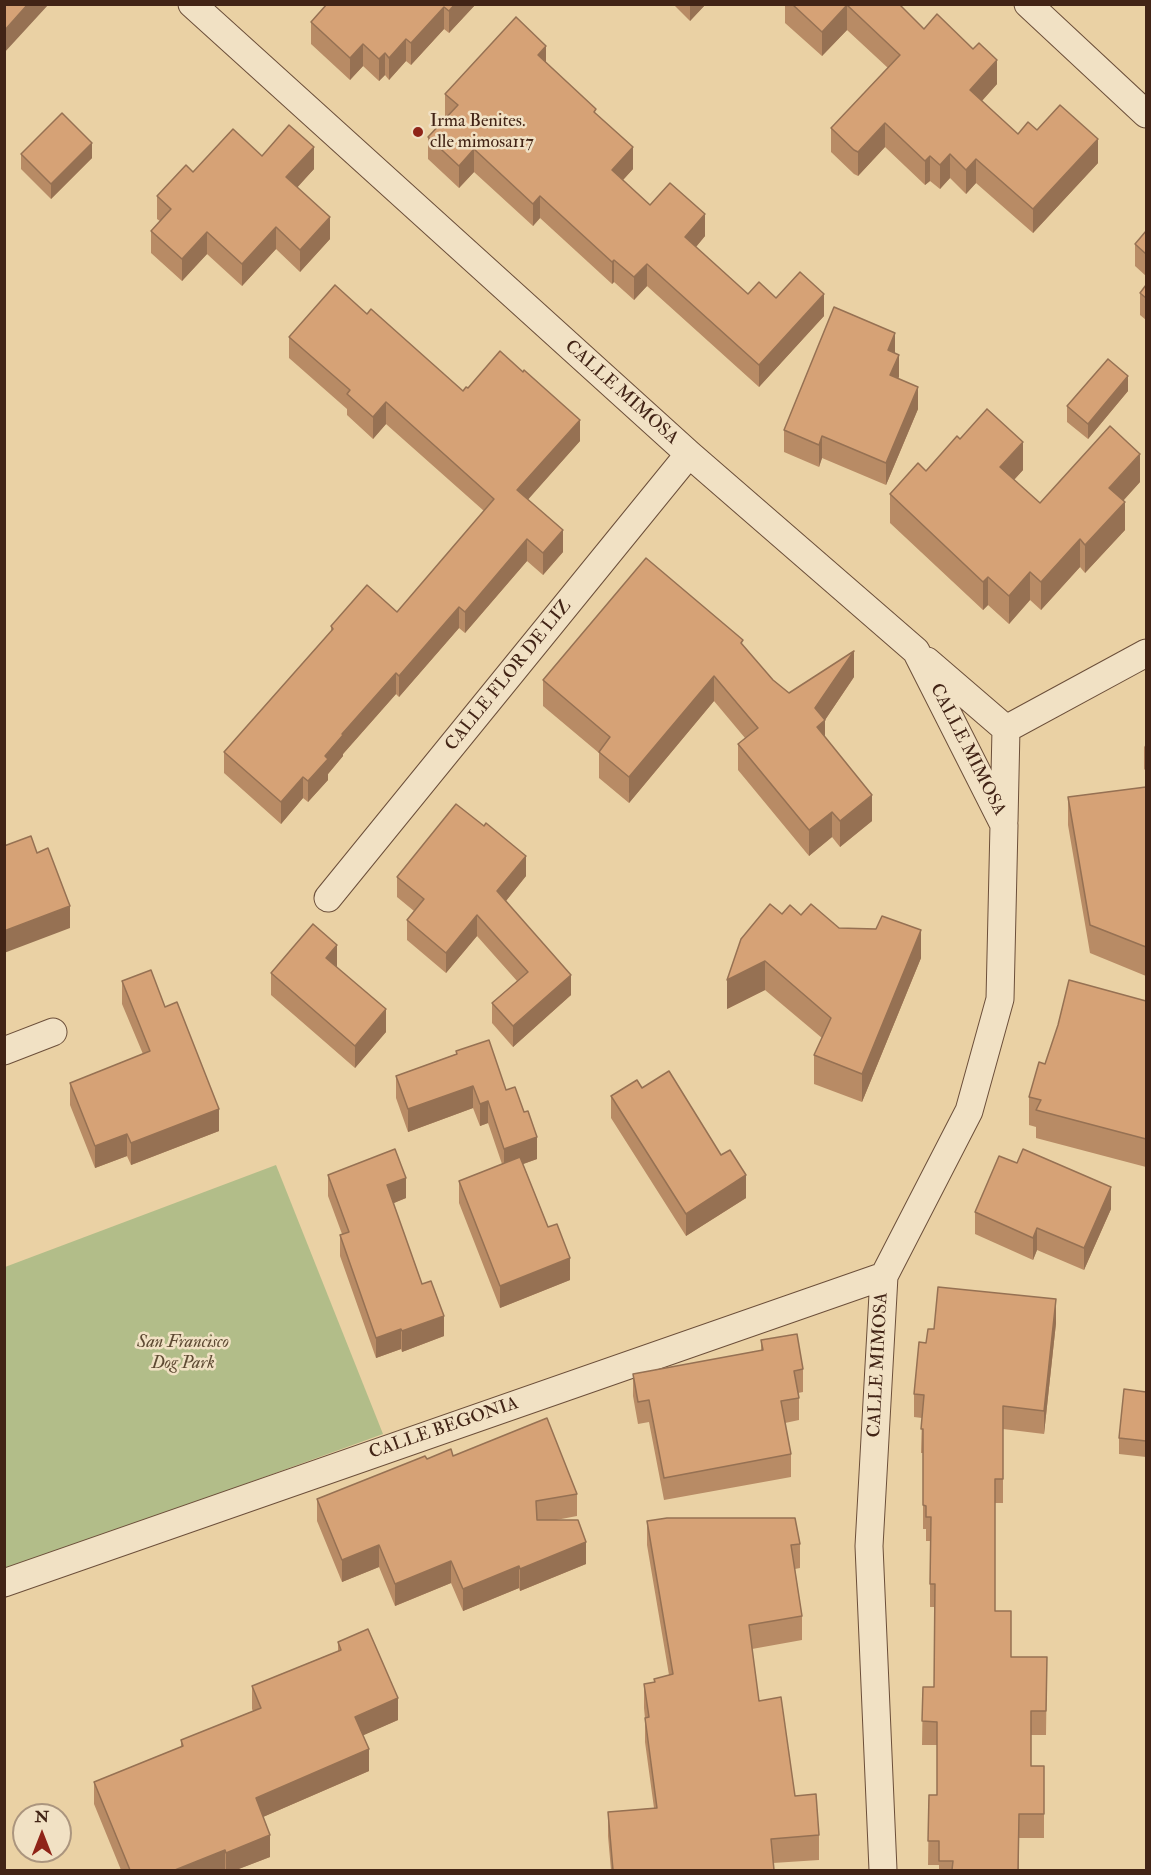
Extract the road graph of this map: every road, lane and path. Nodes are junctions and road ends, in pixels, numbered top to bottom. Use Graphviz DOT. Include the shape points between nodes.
graph roads {
  1 [pos="192,4"];
  2 [pos="1028,4"];
  3 [pos="1146,114"];
  4 [pos="689,454"];
  5 [pos="916,651"];
  6 [pos="1146,653"];
  7 [pos="1006,729"];
  8 [pos="1004,825"];
  9 [pos="328,898"];
  10 [pos="53,1032"];
  11 [pos="4,1051"];
  12 [pos="884,1276"];
  13 [pos="4,1583"];
  14 [pos="883,1870"];
  1 -- 4 [label="street, CALLE MIMOSA"];
  2 -- 3 [label="street"];
  4 -- 5 [label="street, CALLE MIMOSA"];
  4 -- 9 [label="street, CALLE FLOR DE LIZ"];
  5 -- 7 [label="street"];
  5 -- 8 [label="street, CALLE MIMOSA"];
  6 -- 7 [label="street"];
  7 -- 8 [label="street"];
  8 -- 12 [label="street, CALLE MIMOSA" via="1000,999 969,1111"];
  10 -- 11 [label="street"];
  12 -- 13 [label="street, CALLE BEGONIA"];
  12 -- 14 [label="street, CALLE MIMOSA" via="869,1546"];
}
